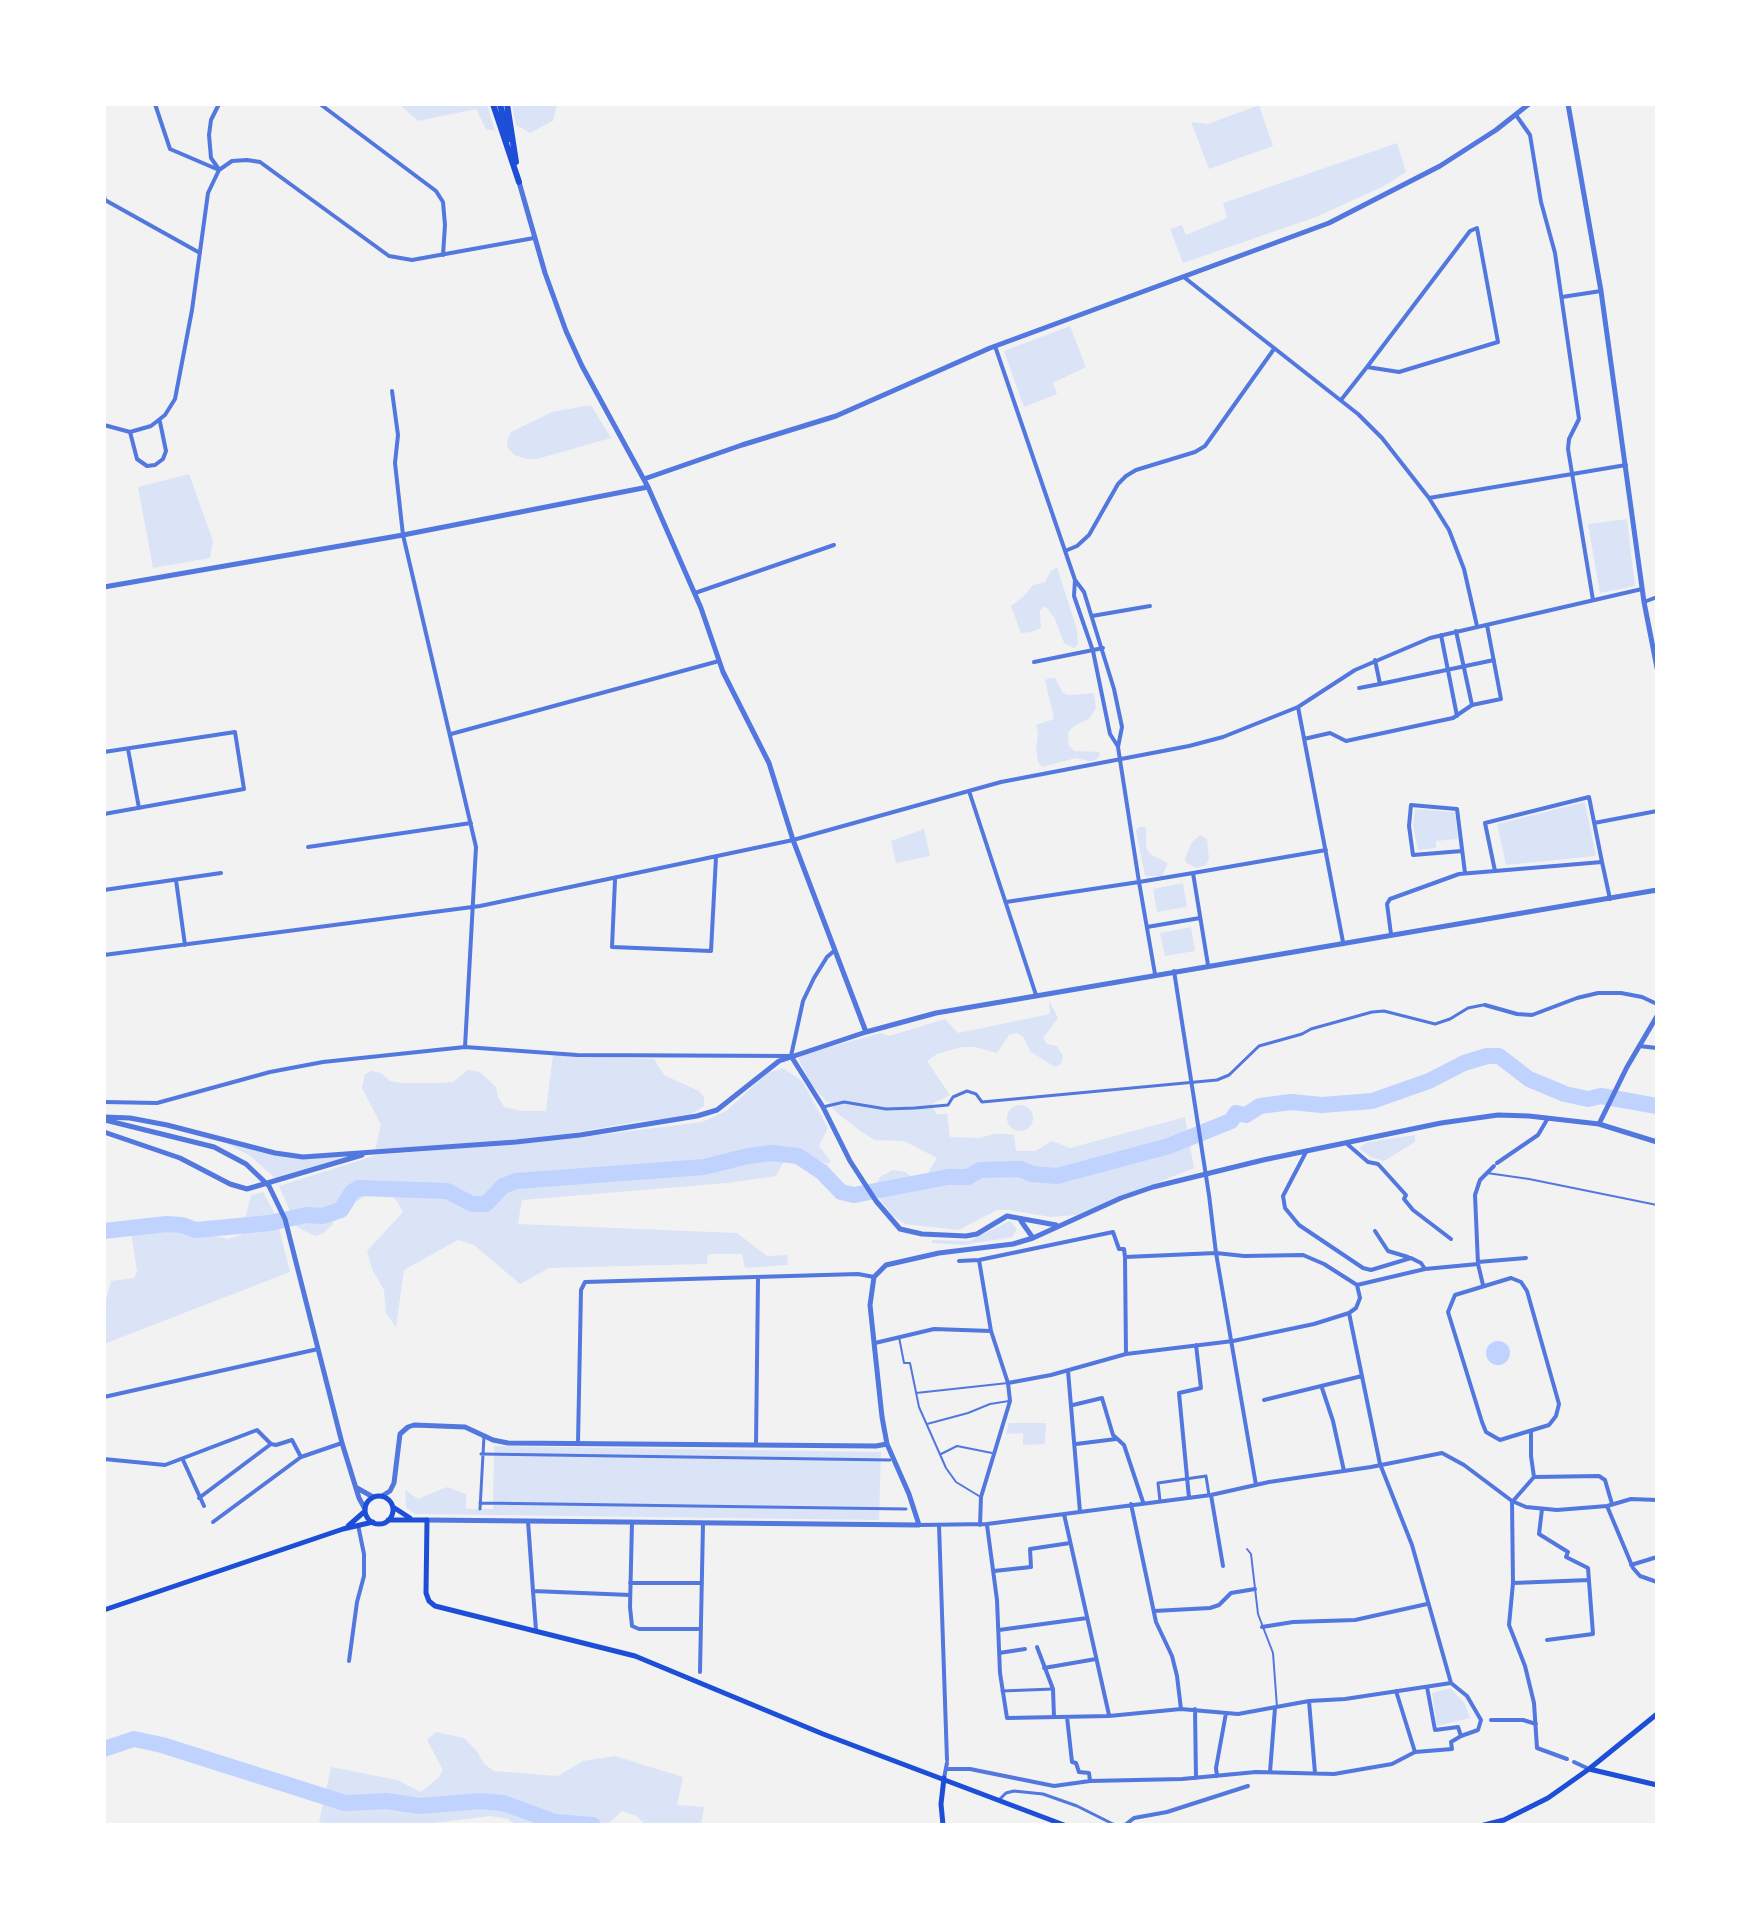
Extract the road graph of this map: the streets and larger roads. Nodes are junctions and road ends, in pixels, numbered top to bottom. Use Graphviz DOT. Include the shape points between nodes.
graph roads {
  1 [pos="155,104"];
  2 [pos="219,104"];
  3 [pos="320,104"];
  4 [pos="493,104"];
  5 [pos="500,104"];
  6 [pos="507,104"];
  7 [pos="1529,104"];
  8 [pos="1568,104"];
  9 [pos="1516,115"];
  10 [pos="219,170"];
  11 [pos="519,182"];
  12 [pos="104,196"];
  13 [pos="534,238"];
  14 [pos="200,253"];
  15 [pos="443,255"];
  16 [pos="1185,278"];
  17 [pos="1601,291"];
  18 [pos="1562,297"];
  19 [pos="995,346"];
  20 [pos="1274,349"];
  21 [pos="1367,367"];
  22 [pos="392,391"];
  23 [pos="1341,400"];
  24 [pos="160,421"];
  25 [pos="104,425"];
  26 [pos="130,432"];
  27 [pos="1626,465"];
  28 [pos="1572,474"];
  29 [pos="644,479"];
  30 [pos="648,487"];
  31 [pos="1429,498"];
  32 [pos="403,535"];
  33 [pos="834,545"];
  34 [pos="1065,551"];
  35 [pos="1075,580"];
  36 [pos="104,587"];
  37 [pos="1642,589"];
  38 [pos="695,593"];
  39 [pos="1657,597"];
  40 [pos="1593,600"];
  41 [pos="1644,602"];
  42 [pos="1150,606"];
  43 [pos="1092,616"];
  44 [pos="1487,624"];
  45 [pos="1477,626"];
  46 [pos="1456,631"];
  47 [pos="1441,635"];
  48 [pos="1103,648"];
  49 [pos="1093,651"];
  50 [pos="1375,660"];
  51 [pos="1494,660"];
  52 [pos="719,661"];
  53 [pos="1034,662"];
  54 [pos="1464,666"];
  55 [pos="1657,668"];
  56 [pos="1448,669"];
  57 [pos="1380,684"];
  58 [pos="1359,688"];
  59 [pos="1472,705"];
  60 [pos="1298,707"];
  61 [pos="1457,716"];
  62 [pos="451,734"];
  63 [pos="1304,739"];
  64 [pos="1118,747"];
  65 [pos="128,749"];
  66 [pos="104,752"];
  67 [pos="1120,759"];
  68 [pos="969,791"];
  69 [pos="139,808"];
  70 [pos="1657,811"];
  71 [pos="104,814"];
  72 [pos="471,823"];
  73 [pos="1594,823"];
  74 [pos="793,840"];
  75 [pos="308,847"];
  76 [pos="1326,850"];
  77 [pos="1462,851"];
  78 [pos="716,857"];
  79 [pos="1602,862"];
  80 [pos="1495,871"];
  81 [pos="221,873"];
  82 [pos="1193,873"];
  83 [pos="1465,873"];
  84 [pos="176,879"];
  85 [pos="615,879"];
  86 [pos="1139,882"];
  87 [pos="104,890"];
  88 [pos="1657,890"];
  89 [pos="1610,899"];
  90 [pos="1006,902"];
  91 [pos="473,907"];
  92 [pos="1200,918"];
  93 [pos="1147,927"];
  94 [pos="1391,934"];
  95 [pos="1343,942"];
  96 [pos="185,945"];
  97 [pos="835,950"];
  98 [pos="104,955"];
  99 [pos="1208,965"];
  100 [pos="1174,971"];
  101 [pos="1155,974"];
  102 [pos="1036,995"];
  103 [pos="1657,1004"];
  104 [pos="1485,1005"];
  105 [pos="1657,1016"];
  106 [pos="866,1032"];
  107 [pos="1639,1046"];
  108 [pos="465,1047"];
  109 [pos="1657,1048"];
  110 [pos="791,1056"];
  111 [pos="104,1102"];
  112 [pos="823,1107"];
  113 [pos="104,1118"];
  114 [pos="1548,1118"];
  115 [pos="1599,1124"];
  116 [pos="104,1132"];
  117 [pos="1657,1142"];
  118 [pos="1346,1143"];
  119 [pos="1306,1151"];
  120 [pos="370,1152"];
  121 [pos="1017,1218"];
  122 [pos="1061,1225"];
  123 [pos="1375,1231"];
  124 [pos="1033,1238"];
  125 [pos="1451,1239"];
  126 [pos="1037,1248"];
  127 [pos="1216,1253"];
  128 [pos="1125,1257"];
  129 [pos="1411,1258"];
  130 [pos="1526,1258"];
  131 [pos="979,1260"];
  132 [pos="959,1261"];
  133 [pos="1478,1263"];
  134 [pos="1425,1269"];
  135 [pos="874,1277"];
  136 [pos="758,1278"];
  137 [pos="1357,1285"];
  138 [pos="1483,1285"];
  139 [pos="1349,1313"];
  140 [pos="991,1331"];
  141 [pos="1233,1341"];
  142 [pos="874,1343"];
  143 [pos="1196,1345"];
  144 [pos="318,1349"];
  145 [pos="1126,1354"];
  146 [pos="1068,1371"];
  147 [pos="1362,1376"];
  148 [pos="1008,1383"];
  149 [pos="1321,1388"];
  150 [pos="104,1397"];
  151 [pos="1264,1400"];
  152 [pos="1250,1404"];
  153 [pos="1073,1405"];
  154 [pos="1243,1405"];
  155 [pos="1531,1432"];
  156 [pos="484,1436"];
  157 [pos="1116,1439"];
  158 [pos="342,1443"];
  159 [pos="578,1443"];
  160 [pos="271,1444"];
  161 [pos="887,1444"];
  162 [pos="1076,1444"];
  163 [pos="756,1445"];
  164 [pos="481,1454"];
  165 [pos="301,1457"];
  166 [pos="104,1459"];
  167 [pos="183,1460"];
  168 [pos="890,1460"];
  169 [pos="1380,1464"];
  170 [pos="1344,1471"];
  171 [pos="1534,1477"];
  172 [pos="1187,1479"];
  173 [pos="354,1484"];
  174 [pos="1256,1485"];
  175 [pos="382,1496"];
  176 [pos="1210,1496"];
  177 [pos="373,1497"];
  178 [pos="199,1498"];
  179 [pos="1189,1498"];
  180 [pos="1657,1500"];
  181 [pos="1160,1501"];
  182 [pos="1512,1501"];
  183 [pos="1143,1502"];
  184 [pos="480,1503"];
  185 [pos="1131,1504"];
  186 [pos="1609,1505"];
  187 [pos="204,1506"];
  188 [pos="393,1507"];
  189 [pos="480,1509"];
  190 [pos="906,1509"];
  191 [pos="1542,1509"];
  192 [pos="365,1510"];
  193 [pos="1080,1512"];
  194 [pos="1064,1514"];
  195 [pos="388,1520"];
  196 [pos="415,1520"];
  197 [pos="427,1520"];
  198 [pos="528,1521"];
  199 [pos="213,1522"];
  200 [pos="373,1522"];
  201 [pos="632,1522"];
  202 [pos="703,1523"];
  203 [pos="987,1524"];
  204 [pos="358,1525"];
  205 [pos="919,1525"];
  206 [pos="939,1525"];
  207 [pos="980,1525"];
  208 [pos="343,1529"];
  209 [pos="1070,1543"];
  210 [pos="1657,1557"];
  211 [pos="1631,1565"];
  212 [pos="1223,1566"];
  213 [pos="994,1571"];
  214 [pos="1589,1580"];
  215 [pos="1657,1582"];
  216 [pos="630,1583"];
  217 [pos="702,1583"];
  218 [pos="1513,1583"];
  219 [pos="1255,1589"];
  220 [pos="533,1591"];
  221 [pos="630,1595"];
  222 [pos="1427,1604"];
  223 [pos="104,1610"];
  224 [pos="1154,1611"];
  225 [pos="1087,1618"];
  226 [pos="1262,1627"];
  227 [pos="701,1629"];
  228 [pos="536,1630"];
  229 [pos="999,1630"];
  230 [pos="1547,1640"];
  231 [pos="1037,1647"];
  232 [pos="1025,1649"];
  233 [pos="999,1653"];
  234 [pos="1096,1659"];
  235 [pos="349,1661"];
  236 [pos="1044,1668"];
  237 [pos="700,1672"];
  238 [pos="1451,1683"];
  239 [pos="1427,1686"];
  240 [pos="1053,1689"];
  241 [pos="1002,1691"];
  242 [pos="1396,1691"];
  243 [pos="1309,1701"];
  244 [pos="1276,1707"];
  245 [pos="1181,1709"];
  246 [pos="1195,1709"];
  247 [pos="1226,1713"];
  248 [pos="1657,1714"];
  249 [pos="1109,1716"];
  250 [pos="1054,1717"];
  251 [pos="1067,1717"];
  252 [pos="1486,1720"];
  253 [pos="1536,1724"];
  254 [pos="1461,1736"];
  255 [pos="1415,1752"];
  256 [pos="1567,1759"];
  257 [pos="1574,1762"];
  258 [pos="947,1769"];
  259 [pos="1589,1769"];
  260 [pos="1270,1772"];
  261 [pos="1315,1773"];
  262 [pos="1217,1776"];
  263 [pos="944,1778"];
  264 [pos="1196,1778"];
  265 [pos="1090,1781"];
  266 [pos="1657,1785"];
  267 [pos="1248,1786"];
  268 [pos="1000,1800"];
  269 [pos="943,1825"];
  270 [pos="1064,1825"];
  271 [pos="1115,1825"];
  272 [pos="1125,1825"];
  273 [pos="1484,1825"];
  1 -- 10 [label="street" via="170,149"];
  2 -- 10 [label="street" via="209,135 211,158"];
  3 -- 15 [label="street" via="436,191 443,202"];
  4 -- 11 [label="highway"];
  5 -- 11 [label="highway"];
  6 -- 11 [label="highway"];
  7 -- 9 [label="street"];
  8 -- 17 [label="street"];
  9 -- 16 [label="street" via="1440,166 1347,215"];
  9 -- 18 [label="street" via="1530,135"];
  10 -- 14 [label="street" via="208,193"];
  10 -- 15 [label="street" via="232,161 260,162 389,256 412,260"];
  11 -- 13 [label="street"];
  12 -- 14 [label="street"];
  13 -- 15 [label="street"];
  13 -- 29 [label="street" via="573,347"];
  14 -- 24 [label="street" via="179,387"];
  16 -- 19 [label="street"];
  16 -- 20 [label="street"];
  17 -- 18 [label="street"];
  17 -- 27 [label="street"];
  18 -- 28 [label="street" via="1579,419 1568,442"];
  19 -- 29 [label="street" via="836,416"];
  19 -- 34 [label="street"];
  20 -- 23 [label="street"];
  20 -- 34 [label="street" via="1205,446 1126,476 1089,535"];
  21 -- 21 [label="street" via="1399,372 1498,342 1477,228"];
  21 -- 23 [label="street"];
  22 -- 32 [label="street"];
  23 -- 31 [label="street" via="1375,430"];
  24 -- 26 [label="street"];
  24 -- 26 [label="street" via="166,451 155,465 137,459"];
  25 -- 26 [label="street"];
  27 -- 28 [label="street"];
  27 -- 37 [label="street"];
  28 -- 31 [label="street"];
  28 -- 40 [label="street"];
  29 -- 30 [label="street"];
  30 -- 32 [label="street"];
  30 -- 38 [label="street"];
  31 -- 45 [label="street" via="1459,554"];
  32 -- 36 [label="street"];
  32 -- 62 [label="street"];
  33 -- 38 [label="street"];
  34 -- 35 [label="street"];
  35 -- 43 [label="street"];
  35 -- 49 [label="street" via="1074,596"];
  37 -- 40 [label="street"];
  37 -- 41 [label="street"];
  38 -- 52 [label="street"];
  39 -- 41 [label="street"];
  40 -- 44 [label="street"];
  41 -- 55 [label="street"];
  42 -- 43 [label="street"];
  43 -- 48 [label="street"];
  44 -- 45 [label="street"];
  44 -- 51 [label="street"];
  45 -- 46 [label="street"];
  46 -- 47 [label="street"];
  46 -- 54 [label="street"];
  47 -- 50 [label="street"];
  47 -- 56 [label="street"];
  48 -- 49 [label="street"];
  48 -- 64 [label="street" via="1122,727"];
  49 -- 53 [label="street"];
  49 -- 64 [label="street" via="1110,734"];
  50 -- 57 [label="street"];
  50 -- 60 [label="street"];
  51 -- 54 [label="street"];
  51 -- 59 [label="street" via="1501,699"];
  52 -- 62 [label="street"];
  52 -- 74 [label="street" via="769,763"];
  54 -- 56 [label="street"];
  54 -- 59 [label="street"];
  56 -- 57 [label="street"];
  56 -- 61 [label="street"];
  57 -- 58 [label="street"];
  59 -- 61 [label="street"];
  60 -- 63 [label="street"];
  60 -- 67 [label="street" via="1217,739"];
  61 -- 63 [label="street" via="1346,741 1330,733"];
  62 -- 72 [label="street"];
  63 -- 76 [label="street"];
  64 -- 67 [label="street"];
  65 -- 66 [label="street"];
  65 -- 69 [label="street"];
  65 -- 69 [label="street" via="235,732 244,789"];
  67 -- 68 [label="street"];
  67 -- 86 [label="street"];
  68 -- 74 [label="street"];
  68 -- 90 [label="street"];
  69 -- 71 [label="street"];
  70 -- 73 [label="street"];
  72 -- 75 [label="street"];
  72 -- 91 [label="street" via="476,847"];
  73 -- 79 [label="street"];
  73 -- 80 [label="street" via="1589,797 1485,823"];
  74 -- 78 [label="street"];
  74 -- 97 [label="street"];
  76 -- 82 [label="street"];
  76 -- 95 [label="street"];
  77 -- 77 [label="street" via="1457,809 1411,805 1413,855"];
  77 -- 83 [label="street"];
  78 -- 85 [label="street"];
  78 -- 85 [label="street" via="711,951 612,947"];
  79 -- 80 [label="street"];
  79 -- 89 [label="street"];
  80 -- 83 [label="street"];
  81 -- 84 [label="street"];
  82 -- 86 [label="street"];
  82 -- 92 [label="street"];
  83 -- 94 [label="street" via="1389,900"];
  84 -- 87 [label="street"];
  84 -- 96 [label="street"];
  85 -- 91 [label="street"];
  86 -- 90 [label="street"];
  86 -- 93 [label="street"];
  88 -- 89 [label="street"];
  89 -- 94 [label="street"];
  90 -- 102 [label="street"];
  91 -- 96 [label="street"];
  91 -- 108 [label="street"];
  92 -- 93 [label="street"];
  92 -- 99 [label="street"];
  93 -- 101 [label="street"];
  94 -- 95 [label="street"];
  95 -- 99 [label="street"];
  96 -- 98 [label="street"];
  97 -- 106 [label="street"];
  97 -- 110 [label="street" via="803,1001"];
  99 -- 100 [label="street"];
  100 -- 101 [label="street"];
  100 -- 127 [label="street"];
  101 -- 102 [label="street"];
  102 -- 106 [label="street"];
  103 -- 104 [label="street" via="1610,993 1577,998 1532,1015"];
  104 -- 112 [label="street" via="1435,1024 1384,1011 1357,1016 1259,1046 1217,1080 982,1102 965,1091 948,1105 915,1108 844,1102"];
  105 -- 107 [label="street"];
  106 -- 110 [label="street"];
  107 -- 109 [label="street"];
  107 -- 115 [label="street"];
  108 -- 110 [label="street" via="577,1055"];
  108 -- 111 [label="street" via="323,1062 157,1103"];
  110 -- 112 [label="street"];
  110 -- 120 [label="street" via="767,1069 730,1102 697,1116 529,1141"];
  112 -- 121 [label="street" via="865,1184 900,1229 966,1236 1007,1216"];
  113 -- 120 [label="street" via="167,1125 288,1156"];
  113 -- 144 [label="street" via="232,1155 264,1179 280,1205"];
  114 -- 115 [label="street"];
  114 -- 118 [label="street" via="1498,1115"];
  114 -- 133 [label="street" via="1538,1135 1496,1164 1477,1187"];
  115 -- 117 [label="street"];
  116 -- 120 [label="street" via="247,1189"];
  118 -- 119 [label="street"];
  118 -- 125 [label="street" via="1378,1164 1413,1210"];
  119 -- 122 [label="street" via="1137,1192"];
  119 -- 129 [label="street" via="1283,1196 1290,1216 1363,1268"];
  121 -- 122 [label="street"];
  121 -- 124 [label="street"];
  122 -- 124 [label="street"];
  123 -- 129 [label="street" via="1388,1251"];
  124 -- 126 [label="street"];
  124 -- 135 [label="street" via="892,1263"];
  126 -- 128 [label="street" via="1113,1232"];
  126 -- 131 [label="street"];
  127 -- 128 [label="street"];
  127 -- 137 [label="street" via="1303,1255"];
  127 -- 141 [label="street"];
  128 -- 145 [label="street"];
  129 -- 134 [label="street"];
  130 -- 133 [label="street"];
  131 -- 132 [label="street"];
  131 -- 140 [label="street"];
  133 -- 134 [label="street"];
  133 -- 138 [label="street"];
  134 -- 137 [label="street"];
  135 -- 136 [label="street"];
  135 -- 142 [label="street"];
  136 -- 159 [label="street" via="582,1286"];
  136 -- 163 [label="street"];
  137 -- 139 [label="street" via="1360,1298"];
  138 -- 155 [label="street" via="1511,1278 1527,1291 1559,1404 1549,1425"];
  138 -- 155 [label="street" via="1455,1295 1448,1312 1482,1422 1486,1432 1500,1440"];
  139 -- 141 [label="street"];
  139 -- 147 [label="street"];
  140 -- 142 [label="street" via="948,1328"];
  140 -- 148 [label="street"];
  141 -- 143 [label="street"];
  141 -- 154 [label="street"];
  142 -- 161 [label="street"];
  143 -- 145 [label="street"];
  143 -- 172 [label="street" via="1201,1388 1179,1393"];
  144 -- 150 [label="street"];
  144 -- 158 [label="street"];
  145 -- 146 [label="street"];
  146 -- 148 [label="street"];
  146 -- 153 [label="street"];
  147 -- 149 [label="street"];
  147 -- 169 [label="street"];
  148 -- 207 [label="street" via="1010,1401 981,1497"];
  149 -- 151 [label="street"];
  149 -- 170 [label="street"];
  152 -- 154 [label="street"];
  153 -- 157 [label="street" via="1102,1398"];
  153 -- 162 [label="street"];
  154 -- 174 [label="street"];
  155 -- 171 [label="street"];
  156 -- 159 [label="street"];
  156 -- 164 [label="street"];
  156 -- 175 [label="street" via="461,1427 408,1427 399,1438 394,1483"];
  157 -- 162 [label="street"];
  157 -- 183 [label="street" via="1124,1445"];
  158 -- 165 [label="street"];
  158 -- 173 [label="street"];
  159 -- 163 [label="street"];
  160 -- 165 [label="street" via="292,1440"];
  160 -- 167 [label="street" via="257,1430"];
  160 -- 178 [label="street"];
  161 -- 163 [label="street"];
  161 -- 205 [label="street"];
  162 -- 193 [label="street"];
  164 -- 168 [label="street"];
  164 -- 184 [label="street"];
  165 -- 199 [label="street"];
  166 -- 167 [label="street" via="157,1465"];
  167 -- 178 [label="street"];
  169 -- 170 [label="street"];
  169 -- 182 [label="street" via="1447,1454"];
  169 -- 222 [label="street" via="1412,1545"];
  170 -- 174 [label="street"];
  171 -- 182 [label="street"];
  171 -- 186 [label="street" via="1599,1476 1605,1480"];
  172 -- 176 [label="street" via="1206,1476"];
  172 -- 179 [label="street"];
  172 -- 181 [label="street" via="1158,1483"];
  173 -- 177 [label="street"];
  173 -- 192 [label="street"];
  174 -- 176 [label="street"];
  175 -- 177 [label="main road"];
  175 -- 188 [label="main road"];
  176 -- 179 [label="street"];
  176 -- 212 [label="street"];
  177 -- 192 [label="main road"];
  178 -- 187 [label="street"];
  179 -- 181 [label="street"];
  180 -- 186 [label="street"];
  181 -- 183 [label="street"];
  182 -- 191 [label="street"];
  182 -- 218 [label="street"];
  183 -- 185 [label="street"];
  184 -- 189 [label="street"];
  184 -- 190 [label="street"];
  185 -- 193 [label="street"];
  185 -- 224 [label="street"];
  186 -- 191 [label="street"];
  186 -- 211 [label="street"];
  188 -- 195 [label="main road"];
  188 -- 196 [label="main road"];
  191 -- 214 [label="street" via="1539,1534 1588,1568"];
  192 -- 200 [label="main road"];
  192 -- 208 [label="main road"];
  193 -- 194 [label="street"];
  194 -- 203 [label="street"];
  194 -- 209 [label="street"];
  195 -- 196 [label="main road"];
  195 -- 200 [label="main road"];
  196 -- 197 [label="main road"];
  197 -- 198 [label="street"];
  197 -- 228 [label="main road" via="426,1593 431,1604"];
  198 -- 201 [label="street"];
  198 -- 220 [label="street"];
  200 -- 204 [label="main road"];
  201 -- 202 [label="street"];
  201 -- 216 [label="street"];
  202 -- 205 [label="street"];
  202 -- 217 [label="street"];
  203 -- 207 [label="street"];
  203 -- 213 [label="street"];
  204 -- 208 [label="main road"];
  204 -- 235 [label="street" via="364,1576"];
  205 -- 206 [label="street"];
  206 -- 207 [label="street"];
  206 -- 258 [label="street"];
  208 -- 223 [label="main road"];
  209 -- 213 [label="street" via="1030,1549 1031,1567"];
  209 -- 225 [label="street"];
  210 -- 211 [label="street"];
  211 -- 215 [label="street" via="1640,1576"];
  213 -- 229 [label="street"];
  214 -- 218 [label="street"];
  214 -- 230 [label="street" via="1593,1634"];
  216 -- 217 [label="street"];
  216 -- 221 [label="street"];
  217 -- 227 [label="street"];
  218 -- 253 [label="street" via="1509,1625 1525,1666"];
  219 -- 224 [label="street" via="1231,1593 1210,1608"];
  220 -- 221 [label="street"];
  220 -- 228 [label="street"];
  221 -- 227 [label="street" via="633,1627"];
  222 -- 226 [label="street" via="1355,1620"];
  222 -- 238 [label="street"];
  224 -- 245 [label="street" via="1172,1656"];
  225 -- 229 [label="street"];
  225 -- 234 [label="street"];
  227 -- 237 [label="street"];
  228 -- 263 [label="main road" via="635,1656"];
  229 -- 233 [label="street"];
  231 -- 236 [label="street"];
  232 -- 233 [label="street"];
  233 -- 241 [label="street"];
  234 -- 236 [label="street"];
  234 -- 249 [label="street"];
  236 -- 240 [label="street"];
  238 -- 239 [label="street"];
  238 -- 252 [label="street"];
  239 -- 242 [label="street"];
  239 -- 254 [label="street" via="1435,1730 1458,1727"];
  240 -- 241 [label="street"];
  240 -- 250 [label="street"];
  241 -- 250 [label="street" via="1007,1718"];
  242 -- 243 [label="street"];
  242 -- 255 [label="street"];
  243 -- 244 [label="street"];
  243 -- 261 [label="street"];
  244 -- 247 [label="street"];
  244 -- 260 [label="street"];
  245 -- 246 [label="street"];
  245 -- 249 [label="street"];
  246 -- 247 [label="street"];
  246 -- 264 [label="street"];
  247 -- 262 [label="street"];
  248 -- 259 [label="main road"];
  249 -- 251 [label="street"];
  250 -- 251 [label="street"];
  251 -- 265 [label="street" via="1072,1762 1079,1772 1089,1773"];
  252 -- 253 [label="street"];
  252 -- 254 [label="street" via="1478,1730"];
  253 -- 256 [label="street" via="1537,1748"];
  254 -- 255 [label="street" via="1451,1742 1452,1749"];
  255 -- 261 [label="street" via="1392,1764"];
  257 -- 259 [label="street"];
  258 -- 263 [label="street"];
  258 -- 265 [label="street" via="1054,1786"];
  259 -- 266 [label="main road"];
  259 -- 273 [label="main road" via="1548,1798"];
  260 -- 261 [label="street"];
  260 -- 262 [label="street"];
  262 -- 264 [label="street"];
  263 -- 268 [label="main road"];
  263 -- 269 [label="main road"];
  264 -- 265 [label="street"];
  267 -- 272 [label="street"];
  268 -- 270 [label="main road"];
  268 -- 271 [label="street" via="1014,1791 1043,1794"];
}
